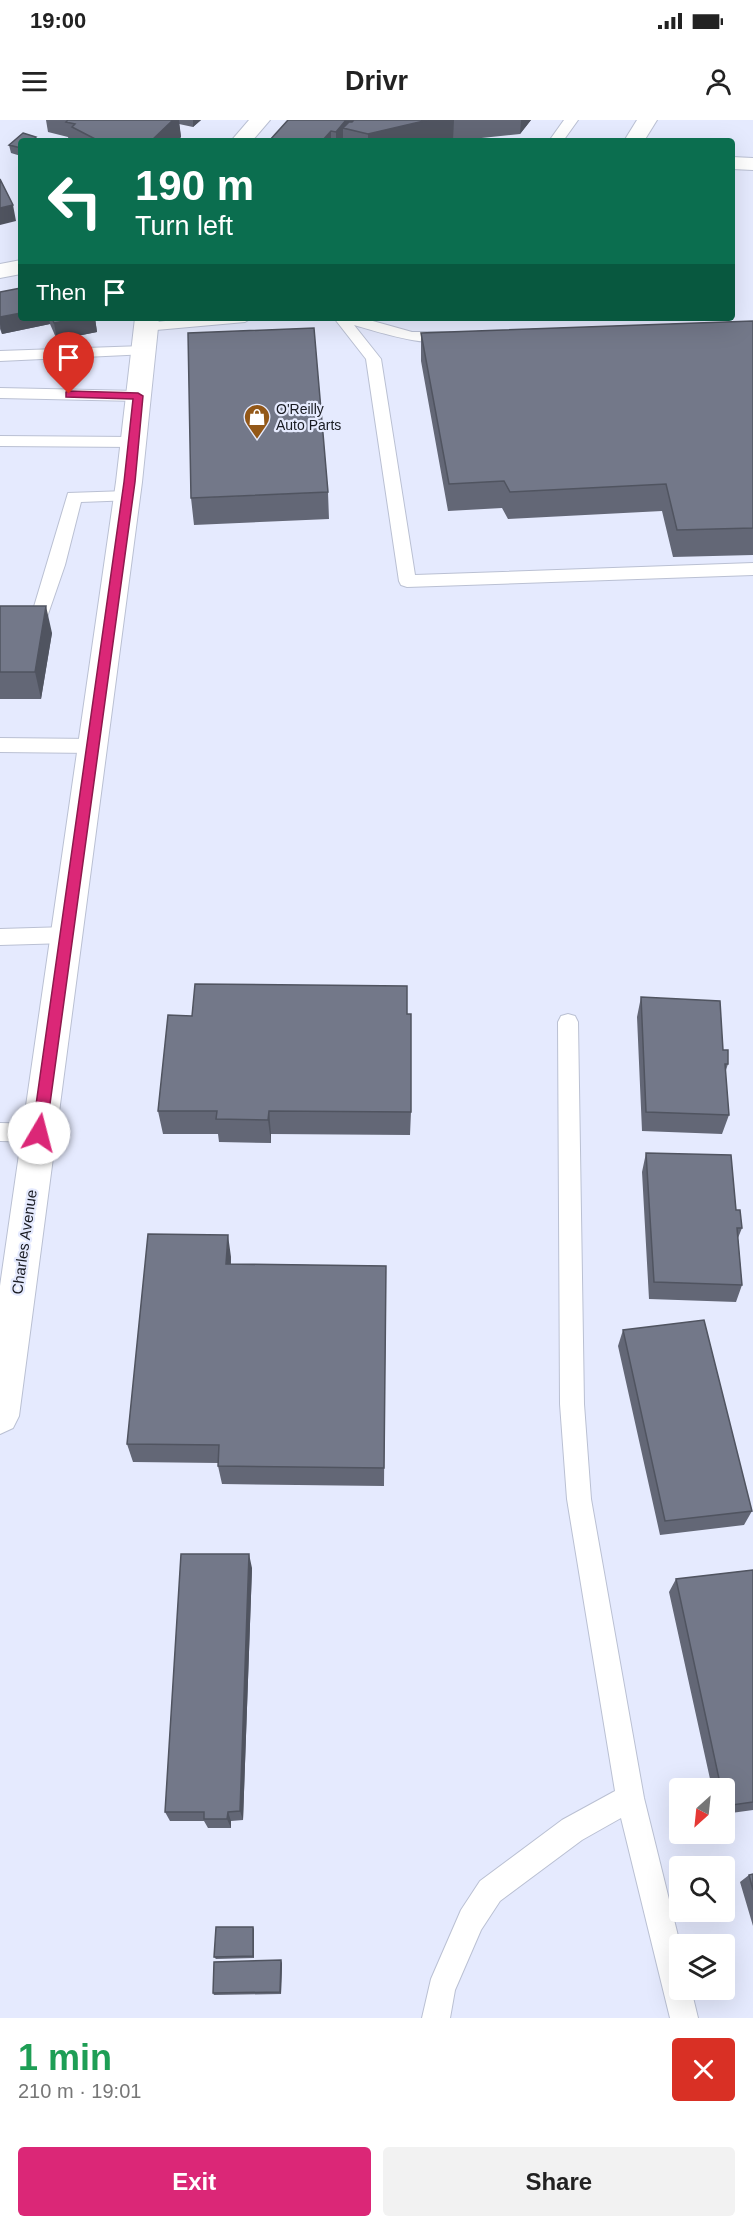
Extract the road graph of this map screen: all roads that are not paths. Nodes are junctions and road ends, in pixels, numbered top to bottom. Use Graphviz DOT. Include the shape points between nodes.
graph roads {
  1 [pos="260,120"];
  2 [pos="571,120"];
  3 [pos="647,120"];
  4 [pos="245,138"];
  5 [pos="558,138"];
  6 [pos="636,138"];
  7 [pos="735,164"];
  8 [pos="753,164"];
  9 [pos="18,268"];
  10 [pos="0,271"];
  11 [pos="224,321"];
  12 [pos="343,321"];
  13 [pos="356,321"];
  14 [pos="145,332"];
  15 [pos="466,335"];
  16 [pos="0,356"];
  17 [pos="0,393"];
  18 [pos="138,396"];
  19 [pos="0,441"];
  20 [pos="133,442"];
  21 [pos="127,496"];
  22 [pos="753,569"];
  23 [pos="0,615"];
  24 [pos="0,745"];
  25 [pos="93,746"];
  26 [pos="67,935"];
  27 [pos="0,938"];
  28 [pos="568,1022"];
  29 [pos="0,1132"];
  30 [pos="39,1133"];
  31 [pos="0,1416"];
  32 [pos="630,1798"];
  33 [pos="436,2018"];
  34 [pos="684,2018"];
  1 -- 4 [label="street"];
  2 -- 5 [label="lane"];
  3 -- 6 [label="street"];
  7 -- 8 [label="street"];
  9 -- 10 [label="street"];
  11 -- 14 [label="lane"];
  12 -- 22 [label="lane" via="373,359 407,581"];
  13 -- 15 [label="lane" via="411,338"];
  14 -- 16 [label="lane"];
  14 -- 18 [label="street, Charles Avenue"];
  17 -- 18 [label="lane"];
  18 -- 20 [label="street, Charles Avenue"];
  19 -- 20 [label="lane"];
  20 -- 21 [label="street, Charles Avenue"];
  21 -- 23 [label="lane" via="74,497 40,616"];
  21 -- 25 [label="street, Charles Avenue"];
  24 -- 25 [label="lane"];
  25 -- 26 [label="street, Charles Avenue"];
  26 -- 27 [label="lane"];
  26 -- 30 [label="street, Charles Avenue"];
  28 -- 32 [label="lane" via="572,1404 579,1499"];
  29 -- 30 [label="lane"];
  30 -- 31 [label="street, Charles Avenue"];
  32 -- 33 [label="lane" via="572,1830 490,1891 471,1920 441,1989"];
  32 -- 34 [label="lane"];
}
